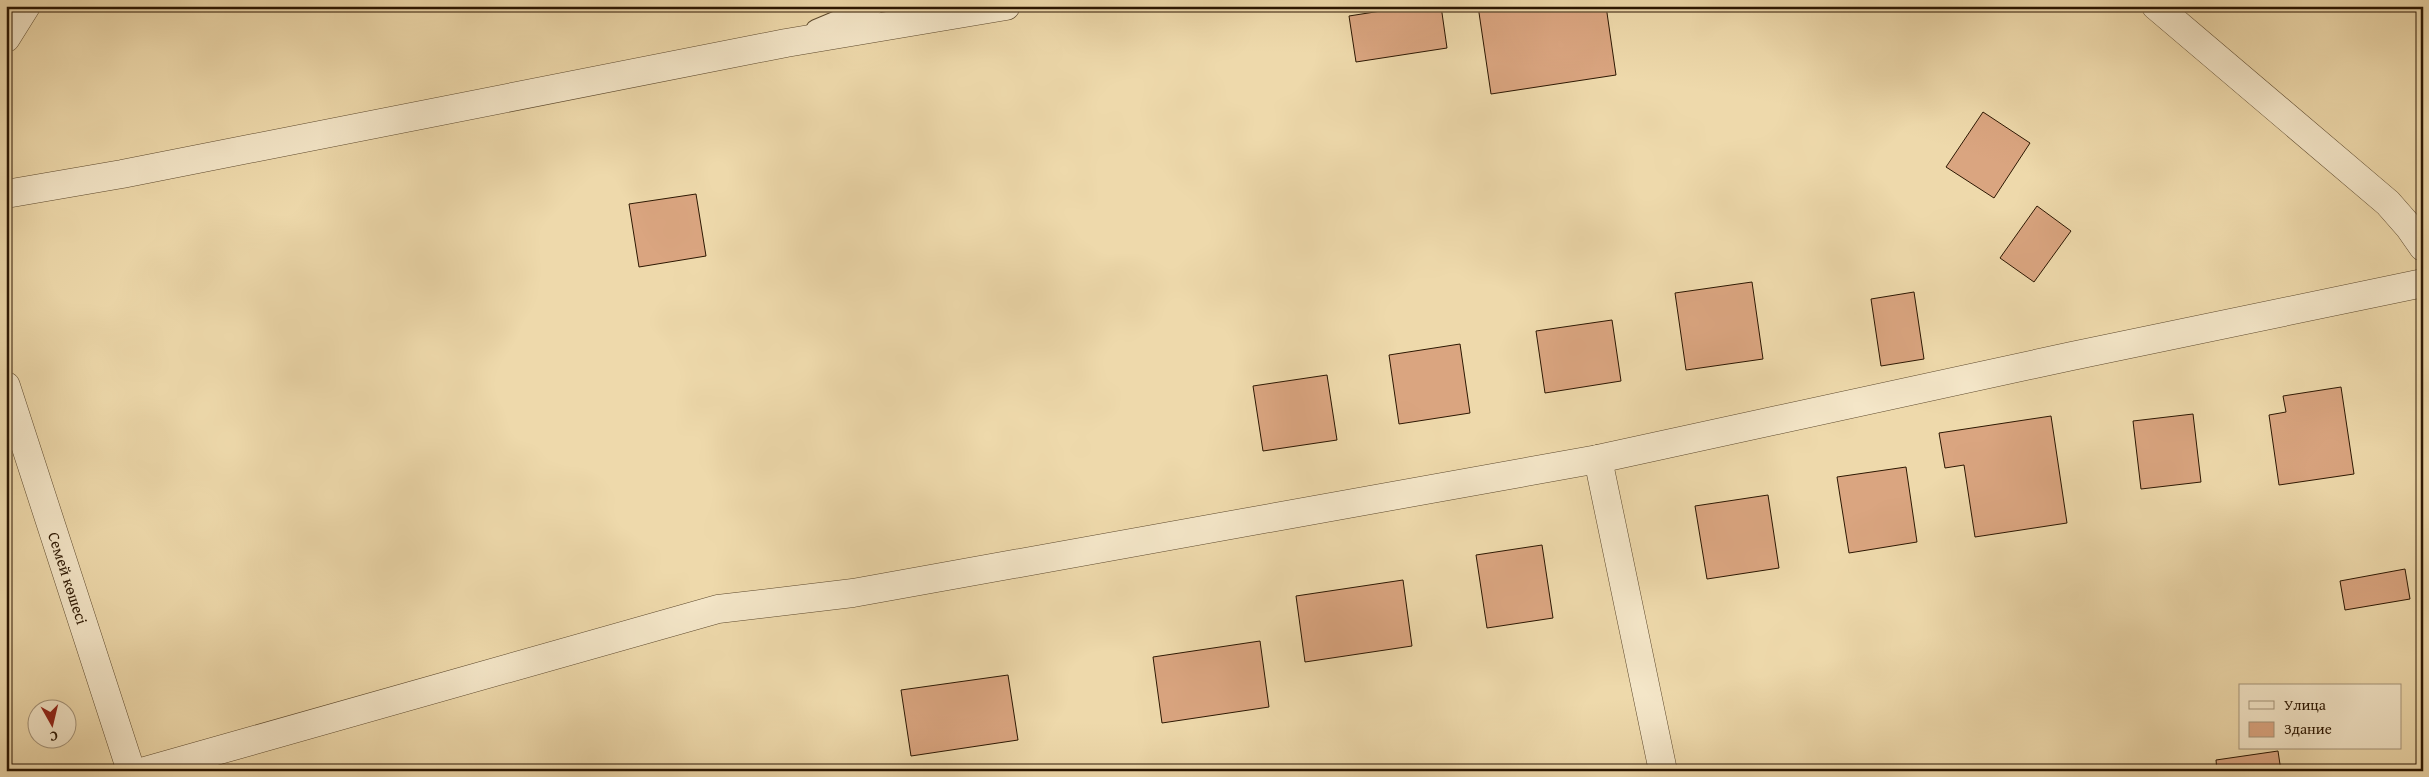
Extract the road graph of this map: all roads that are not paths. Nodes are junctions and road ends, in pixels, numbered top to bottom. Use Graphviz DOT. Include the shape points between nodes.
graph roads {
  1 [pos="26,6"];
  2 [pos="873,6"];
  3 [pos="1006,6"];
  4 [pos="2156,6"];
  5 [pos="6,38"];
  6 [pos="786,42"];
  7 [pos="6,194"];
  8 [pos="2423,247"];
  9 [pos="2423,283"];
  10 [pos="6,386"];
  11 [pos="1598,459"];
  12 [pos="131,771"];
  13 [pos="145,771"];
  14 [pos="1663,771"];
  1 -- 5 [label="street"];
  2 -- 6 [label="lane"];
  3 -- 6 [label="street"];
  4 -- 8 [label="street" via="2388,203"];
  6 -- 7 [label="street" via="122,174"];
  9 -- 11 [label="street"];
  10 -- 12 [label="street, Семей көшесі"];
  11 -- 13 [label="street" via="853,594 718,609"];
  11 -- 14 [label="street"];
}
